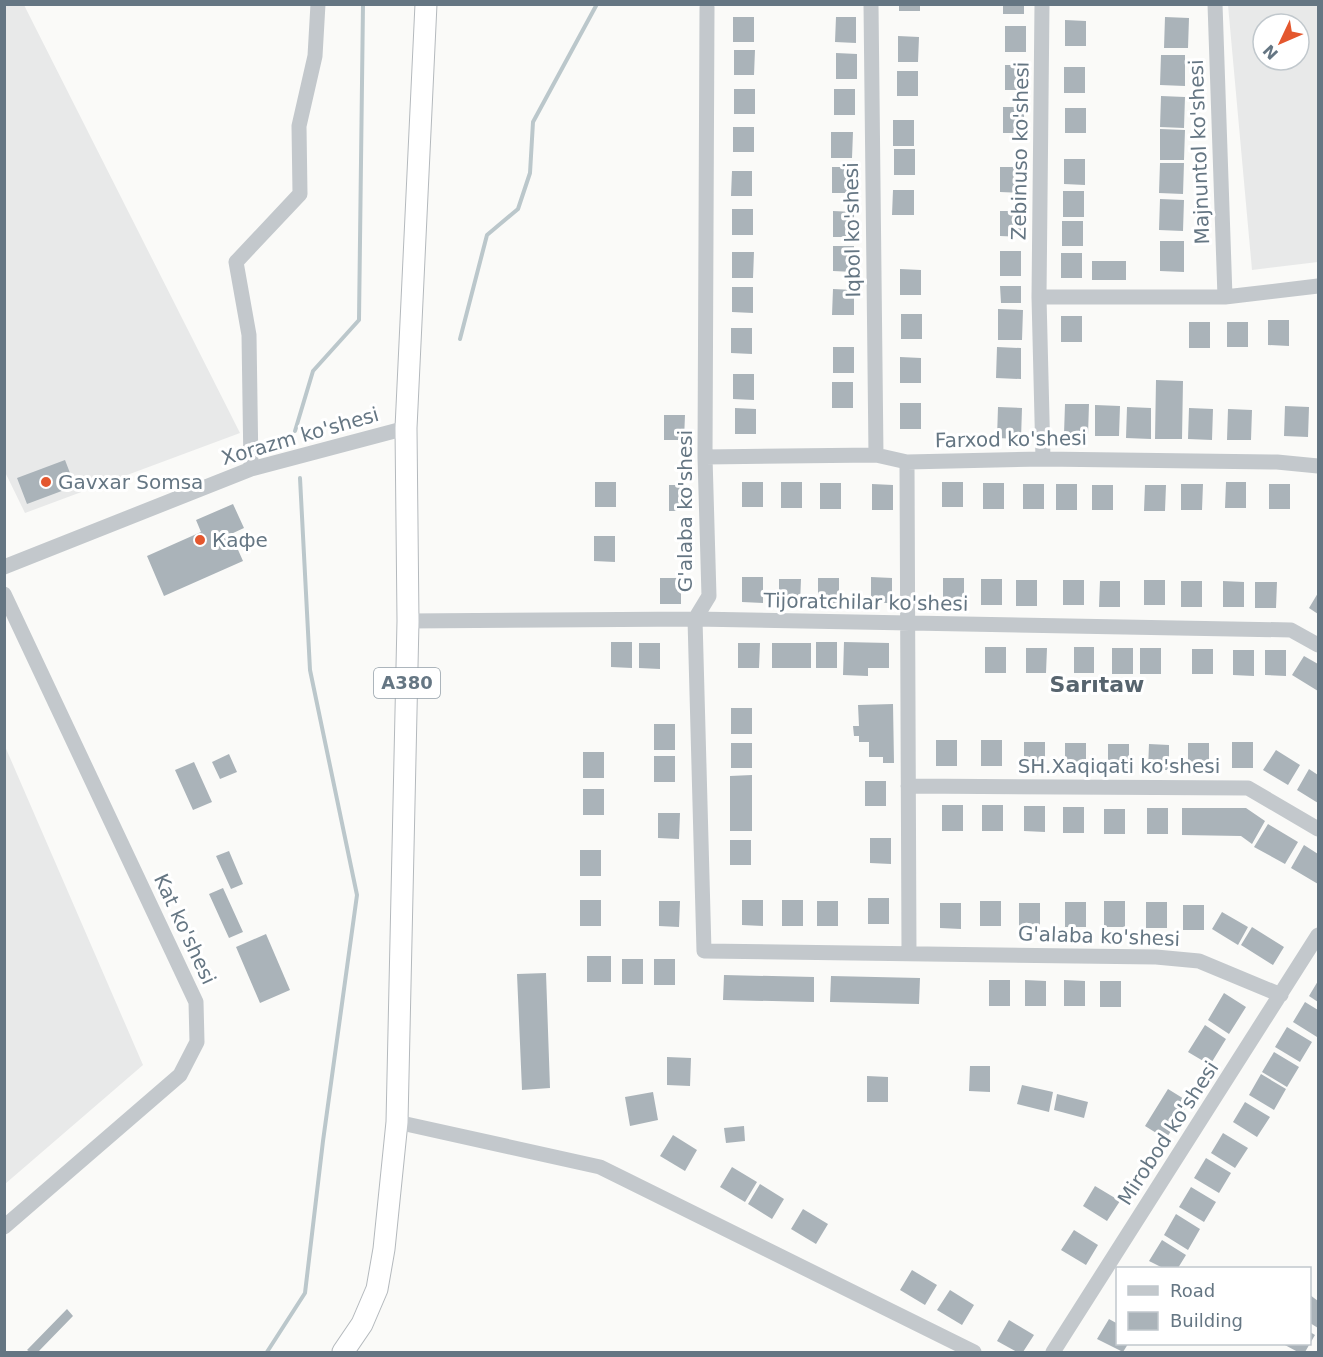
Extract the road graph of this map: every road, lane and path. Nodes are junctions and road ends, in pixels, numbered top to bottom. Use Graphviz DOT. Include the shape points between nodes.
graph roads {
  1 [pos="318,4"];
  2 [pos="426,4"];
  3 [pos="871,4"];
  4 [pos="1042,4"];
  5 [pos="1215,4"];
  6 [pos="707,7"];
  7 [pos="1318,286"];
  8 [pos="1039,297"];
  9 [pos="1225,297"];
  10 [pos="406,429"];
  11 [pos="876,455"];
  12 [pos="705,457"];
  13 [pos="1043,459"];
  14 [pos="907,462"];
  15 [pos="1318,466"];
  16 [pos="251,469"];
  17 [pos="4,567"];
  18 [pos="4,594"];
  19 [pos="695,619"];
  20 [pos="408,621"];
  21 [pos="906,624"];
  22 [pos="1318,645"];
  23 [pos="909,786"];
  24 [pos="1318,830"];
  25 [pos="1318,935"];
  26 [pos="909,953"];
  27 [pos="1281,996"];
  28 [pos="397,1122"];
  29 [pos="4,1227"];
  30 [pos="343,1353"];
  31 [pos="974,1353"];
  32 [pos="1053,1353"];
  1 -- 16 [label="street" via="315,57 299,126 300,194 236,262 249,334"];
  2 -- 10 [label="highway, A380"];
  3 -- 11 [label="street, Iqbol ko'shesi"];
  4 -- 8 [label="street, Zebinuso ko'shesi"];
  5 -- 9 [label="street, Majnuntol ko'shesi"];
  6 -- 12 [label="street, G'alaba ko'shesi"];
  7 -- 9 [label="street"];
  8 -- 9 [label="street"];
  8 -- 13 [label="street, Zebinuso ko'shesi"];
  10 -- 16 [label="street, Xorazm ko'shesi"];
  10 -- 20 [label="highway, A380"];
  11 -- 12 [label="street, Farxod ko'shesi"];
  11 -- 14 [label="street, Farxod ko'shesi"];
  12 -- 19 [label="street, G'alaba ko'shesi" via="709,596"];
  13 -- 14 [label="street, Farxod ko'shesi"];
  13 -- 15 [label="street, Farxod ko'shesi"];
  14 -- 21 [label="street"];
  16 -- 17 [label="street, Xorazm ko'shesi"];
  18 -- 29 [label="street, Kat ko'shesi" via="196,1002 197,1042 180,1075"];
  19 -- 20 [label="street, Tijoratchilar ko'shesi"];
  19 -- 21 [label="street, Tijoratchilar ko'shesi"];
  19 -- 26 [label="street, G'alaba ko'shesi" via="704,951"];
  20 -- 28 [label="highway, A380"];
  21 -- 22 [label="street, Tijoratchilar ko'shesi" via="1291,630"];
  21 -- 23 [label="street"];
  23 -- 24 [label="street, SH.Xaqiqati ko'shesi" via="1248,788"];
  23 -- 26 [label="street"];
  25 -- 27 [label="street, Mirobod ko'shesi"];
  26 -- 27 [label="street, G'alaba ko'shesi" via="1156,957 1199,962"];
  27 -- 32 [label="street, Mirobod ko'shesi"];
  28 -- 30 [label="highway, A380" via="377,1289 362,1324"];
  28 -- 31 [label="street" via="600,1167"];
}
